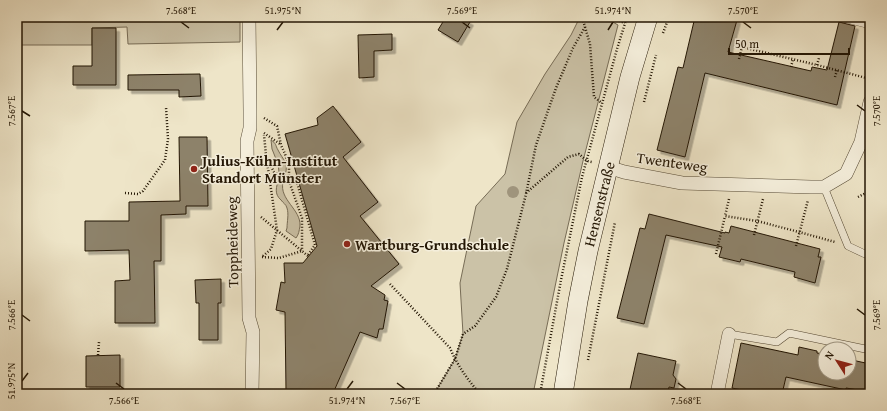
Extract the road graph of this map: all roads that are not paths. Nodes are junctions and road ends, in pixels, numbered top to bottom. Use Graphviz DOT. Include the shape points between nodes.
graph roads {
  1 [pos="249,17"];
  2 [pos="648,17"];
  3 [pos="839,17"];
  4 [pos="870,25"];
  5 [pos="870,102"];
  6 [pos="608,167"];
  7 [pos="818,187"];
  8 [pos="870,256"];
  9 [pos="729,334"];
  10 [pos="870,350"];
  11 [pos="252,394"];
  12 [pos="563,394"];
  13 [pos="717,394"];
  1 -- 11 [label="street, Toppheideweg" via="250,128 247,141 249,318 253,332"];
  2 -- 6 [label="main road, Hensenstraße"];
  3 -- 4 [label="lane"];
  5 -- 7 [label="street" via="861,142 846,174"];
  6 -- 7 [label="street, Twenteweg" via="682,183"];
  6 -- 12 [label="main road, Hensenstraße" via="588,251"];
  7 -- 8 [label="lane" via="848,246"];
  9 -- 10 [label="lane" via="777,342 789,333"];
  9 -- 13 [label="street"];
}
